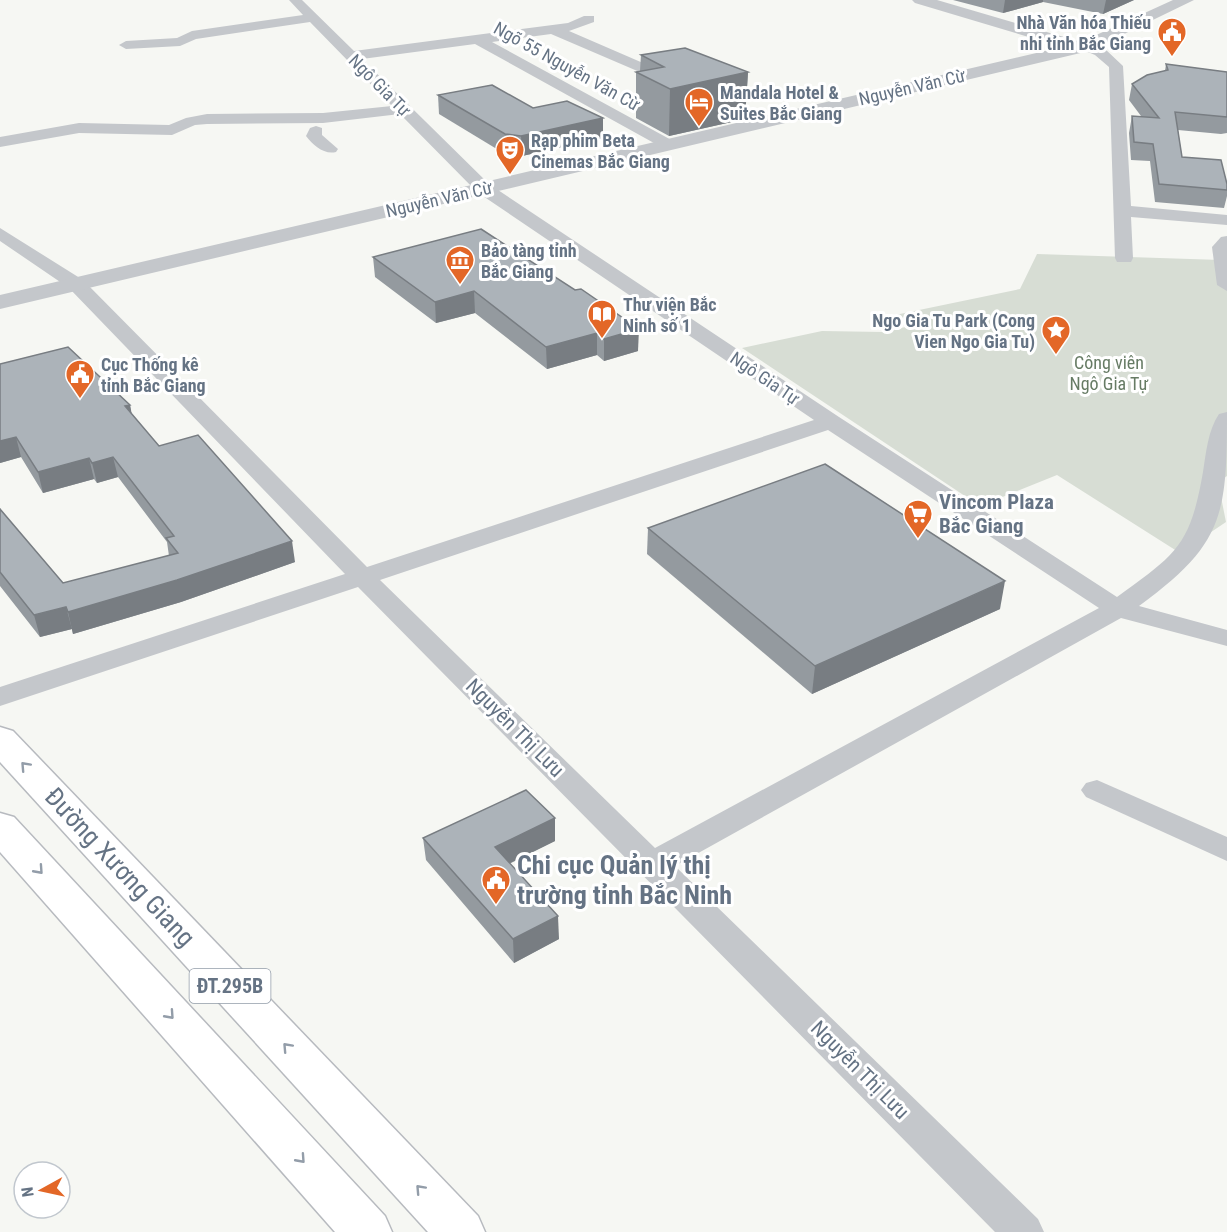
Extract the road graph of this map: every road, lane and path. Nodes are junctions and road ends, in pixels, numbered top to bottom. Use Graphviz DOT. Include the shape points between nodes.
graph roads {
  1 [pos="295,0"];
  2 [pos="920,0"];
  3 [pos="1186,0"];
  4 [pos="313,18"];
  5 [pos="589,19"];
  6 [pos="552,29"];
  7 [pos="477,39"];
  8 [pos="126,45"];
  9 [pos="1083,47"];
  10 [pos="351,56"];
  11 [pos="404,109"];
  12 [pos="769,121"];
  13 [pos="316,125"];
  14 [pos="260,133"];
  15 [pos="0,142"];
  16 [pos="669,145"];
  17 [pos="330,149"];
  18 [pos="483,188"];
  19 [pos="1123,211"];
  20 [pos="1227,220"];
  21 [pos="0,233"];
  22 [pos="1227,241"];
  23 [pos="1124,258"];
  24 [pos="76,284"];
  25 [pos="1227,285"];
  26 [pos="0,302"];
  27 [pos="1227,419"];
  28 [pos="831,422"];
  29 [pos="1216,520"];
  30 [pos="363,578"];
  31 [pos="1118,609"];
  32 [pos="1227,638"];
  33 [pos="0,697"];
  34 [pos="0,739"];
  35 [pos="1097,790"];
  36 [pos="0,827"];
  37 [pos="1227,850"];
  38 [pos="652,864"];
  39 [pos="366,1232"];
  40 [pos="460,1232"];
  41 [pos="1023,1232"];
  1 -- 4 [label="street, Ngô Gia Tự"];
  2 -- 9 [label="street"];
  3 -- 9 [label="street, Nguyễn Văn Cừ"];
  4 -- 8 [label="street" via="192,34 180,42"];
  4 -- 10 [label="street, Ngô Gia Tự"];
  5 -- 6 [label="street"];
  6 -- 7 [label="street"];
  6 -- 12 [label="street"];
  7 -- 10 [label="street"];
  7 -- 16 [label="street, Ngõ 55 Nguyễn Văn Cừ"];
  9 -- 12 [label="street, Nguyễn Văn Cừ"];
  9 -- 19 [label="street" via="1100,52 1116,66"];
  10 -- 11 [label="street, Ngô Gia Tự"];
  11 -- 13 [label="street"];
  11 -- 18 [label="street, Ngô Gia Tự"];
  12 -- 16 [label="street, Nguyễn Văn Cừ"];
  13 -- 14 [label="street"];
  13 -- 15 [label="street" via="207,119 172,130 78,128"];
  13 -- 17 [label="street" via="314,136"];
  16 -- 18 [label="street, Nguyễn Văn Cừ"];
  18 -- 24 [label="street, Nguyễn Văn Cừ"];
  18 -- 28 [label="street, Ngô Gia Tự"];
  19 -- 20 [label="street"];
  19 -- 23 [label="street"];
  21 -- 24 [label="street, Nguyễn Thị Lưu"];
  22 -- 25 [label="street" via="1220,256"];
  24 -- 26 [label="street, Nguyễn Văn Cừ"];
  24 -- 30 [label="street, Nguyễn Thị Lưu"];
  27 -- 29 [label="street" via="1217,443"];
  28 -- 30 [label="street"];
  28 -- 31 [label="street, Ngô Gia Tự"];
  29 -- 31 [label="street" via="1201,532 1185,556"];
  30 -- 33 [label="street"];
  30 -- 38 [label="street, Nguyễn Thị Lưu"];
  31 -- 32 [label="street, Ngô Gia Tự"];
  31 -- 38 [label="street"];
  40 -- 34 [label="main road, Đường Xương Giang / ĐT.295B, one-way"];
  35 -- 37 [label="street"];
  36 -- 39 [label="main road, ĐT.295B, one-way"];
  38 -- 41 [label="street, Nguyễn Thị Lưu"];
}
